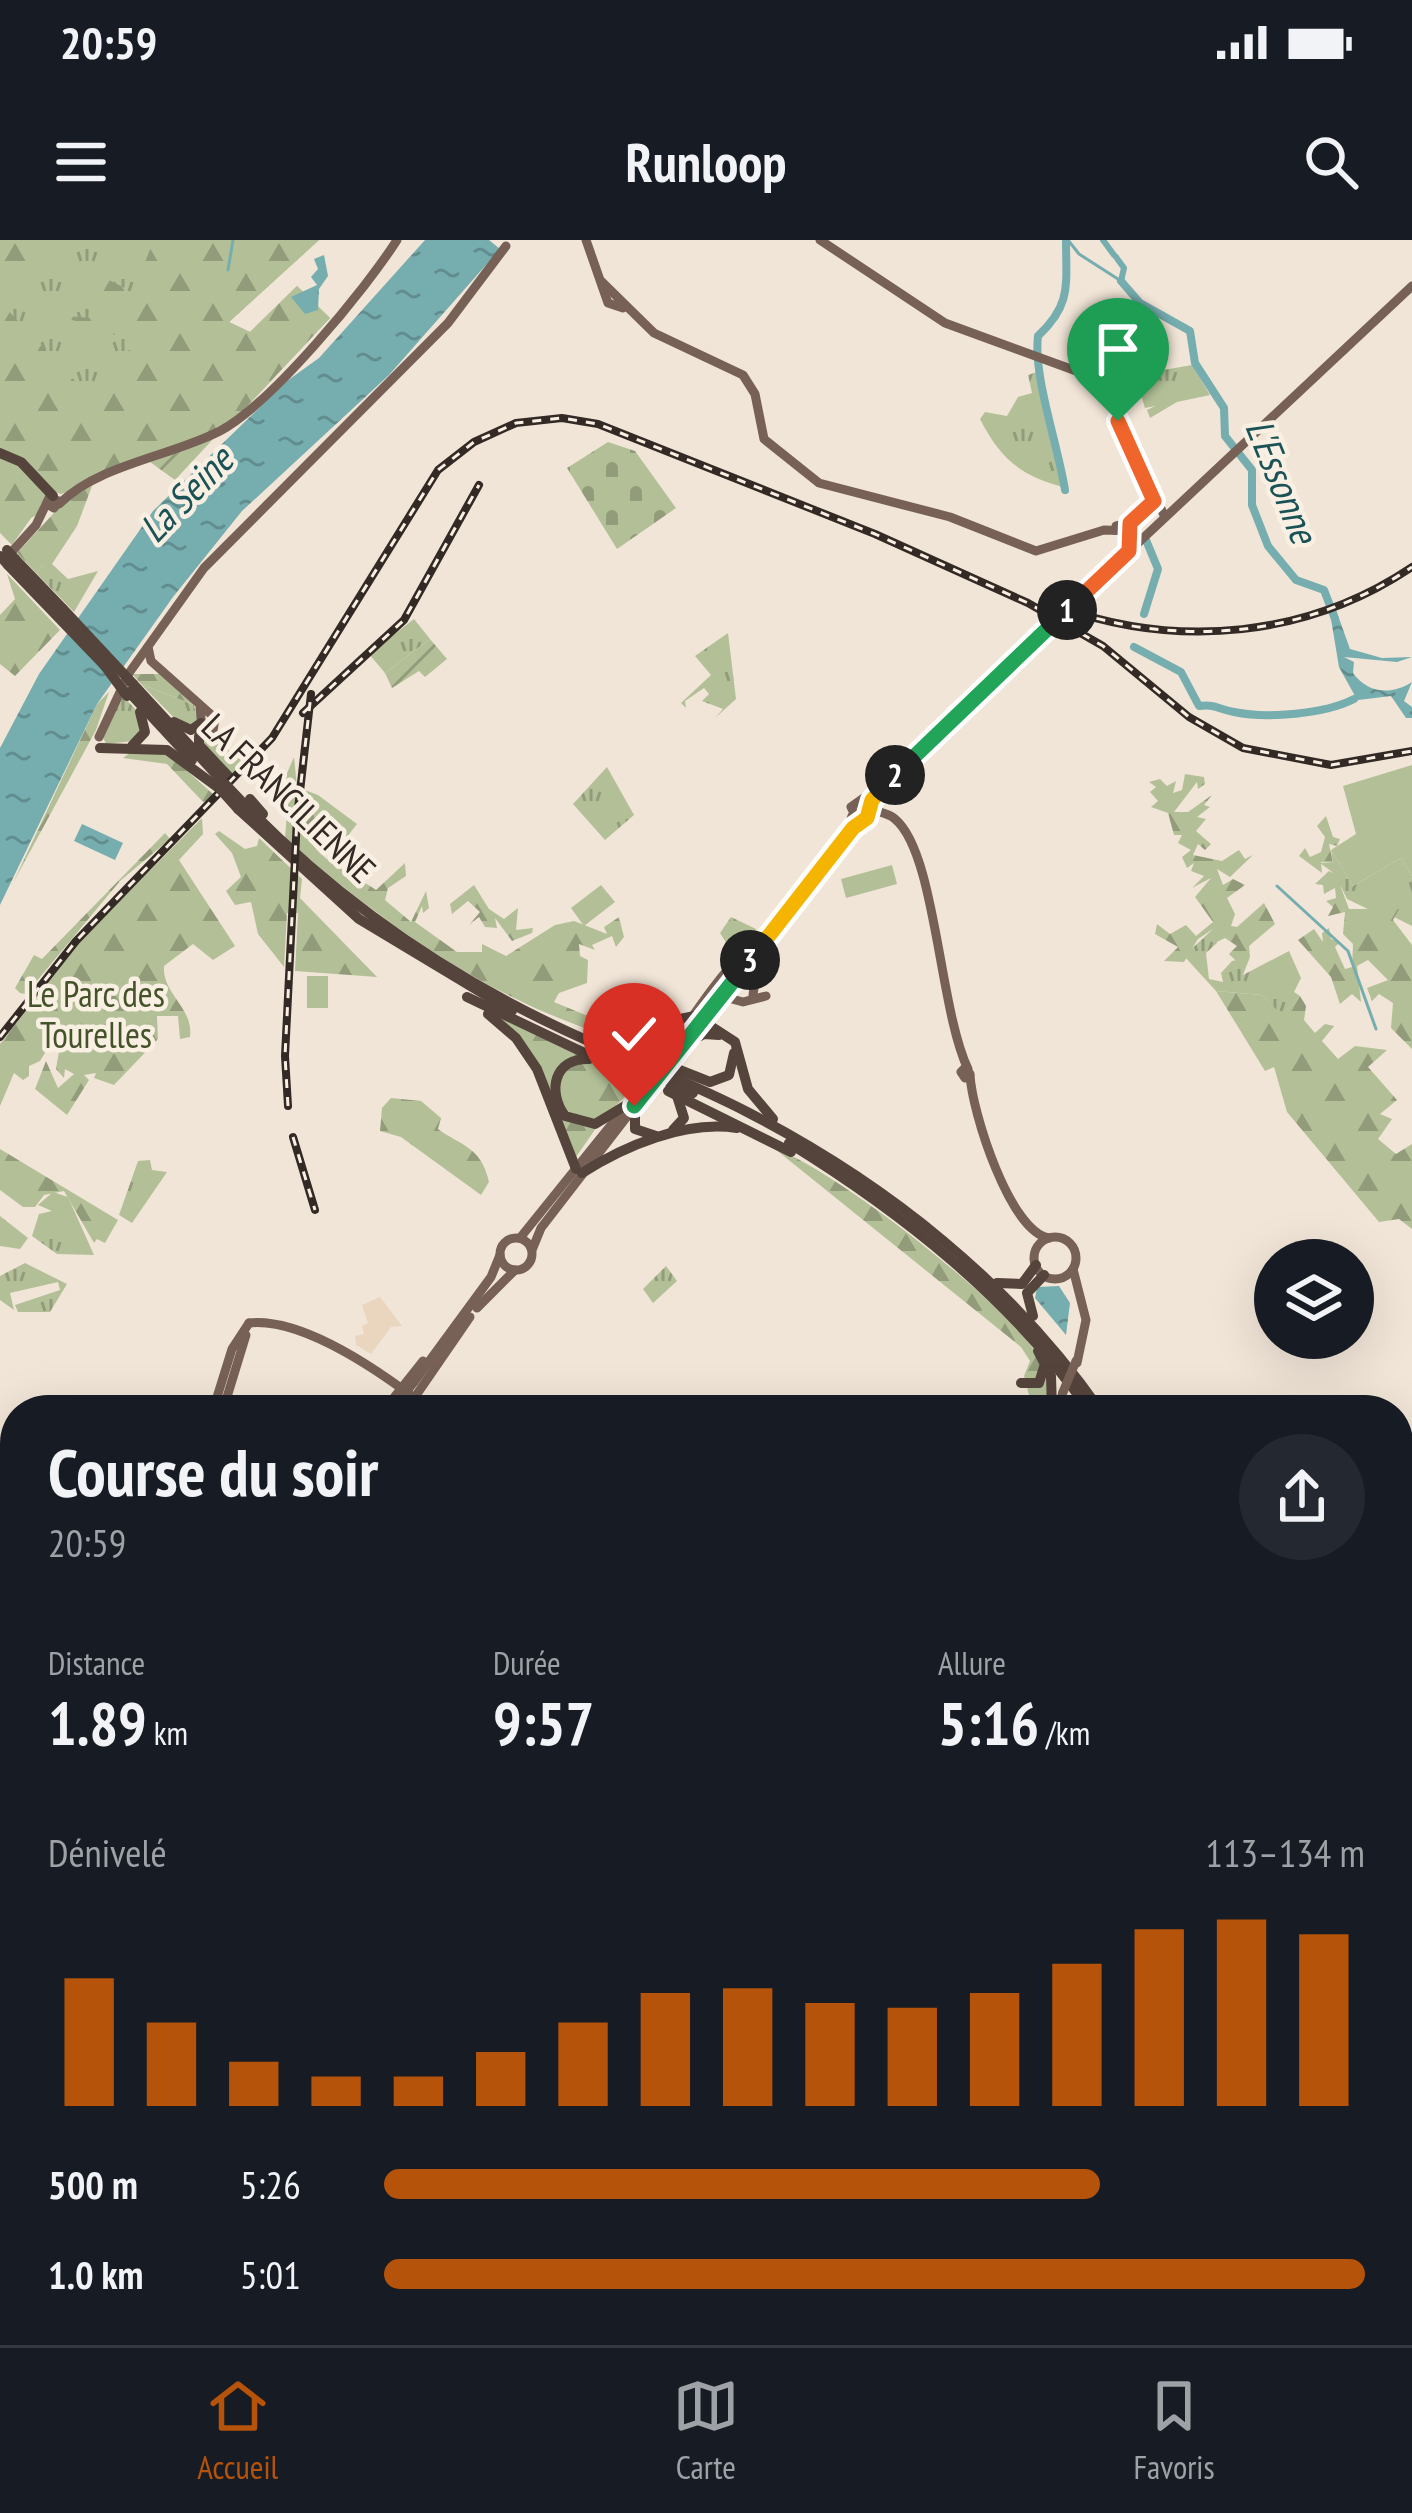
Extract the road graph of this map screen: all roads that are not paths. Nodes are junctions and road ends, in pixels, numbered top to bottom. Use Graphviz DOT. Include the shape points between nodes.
graph roads {
  1 [pos="397,240"];
  2 [pos="586,240"];
  3 [pos="820,240"];
  4 [pos="508,243"];
  5 [pos="1412,286"];
  6 [pos="0,455"];
  7 [pos="1154,501"];
  8 [pos="53,502"];
  9 [pos="1165,518"];
  10 [pos="1136,538"];
  11 [pos="4,558"];
  12 [pos="61,613"];
  13 [pos="143,669"];
  14 [pos="205,723"];
  15 [pos="100,743"];
  16 [pos="225,784"];
  17 [pos="244,804"];
  18 [pos="863,812"];
  19 [pos="390,941"];
  20 [pos="755,982"];
  21 [pos="462,994"];
  22 [pos="727,994"];
  23 [pos="699,1019"];
  24 [pos="547,1022"];
  25 [pos="588,1036"];
  26 [pos="745,1039"];
  27 [pos="686,1043"];
  28 [pos="669,1057"];
  29 [pos="598,1060"];
  30 [pos="966,1073"];
  31 [pos="669,1091"];
  32 [pos="750,1093"];
  33 [pos="631,1105"];
  34 [pos="981,1115"];
  35 [pos="762,1136"];
  36 [pos="987,1149"];
  37 [pos="830,1165"];
  38 [pos="579,1171"];
  39 [pos="520,1238"];
  40 [pos="1049,1238"];
  41 [pos="1036,1249"];
  42 [pos="532,1250"];
  43 [pos="500,1255"];
  44 [pos="974,1268"];
  45 [pos="1073,1269"];
  46 [pos="515,1270"];
  47 [pos="1040,1270"];
  48 [pos="1062,1277"];
  49 [pos="986,1291"];
  50 [pos="468,1315"];
  51 [pos="249,1323"];
  52 [pos="1034,1348"];
  53 [pos="1076,1367"];
  54 [pos="1021,1383"];
  55 [pos="218,1395"];
  56 [pos="227,1395"];
  57 [pos="407,1395"];
  58 [pos="411,1395"];
  59 [pos="1054,1395"];
  60 [pos="1063,1395"];
  61 [pos="1077,1395"];
  62 [pos="1092,1395"];
  1 -- 8 [label="main road" via="344,309 243,414"];
  2 -- 10 [label="main road" via="615,302 653,332 749,382 762,435 819,483 950,517 1036,551 1104,528"];
  3 -- 7 [label="main road" via="945,323 1090,376 1103,372 1102,386"];
  4 -- 13 [label="main road" via="448,323 209,562"];
  5 -- 9 [label="main road"];
  6 -- 8 [label="highway"];
  7 -- 9 [label="main road"];
  7 -- 10 [label="main road"];
  8 -- 11 [label="main road"];
  9 -- 10 [label="main road"];
  10 -- 18 [label="main road, bridge"];
  11 -- 12 [label="highway, LA FRANCILIENNE"];
  12 -- 13 [label="highway, LA FRANCILIENNE, bridge"];
  12 -- 13 [label="highway, LA FRANCILIENNE, bridge" via="105,667"];
  13 -- 14 [label="main road" via="200,708"];
  13 -- 14 [label="highway" via="181,728"];
  13 -- 15 [label="main road"];
  13 -- 15 [label="highway" via="143,736 120,749"];
  13 -- 16 [label="highway, LA FRANCILIENNE"];
  14 -- 16 [label="highway" via="199,745"];
  15 -- 16 [label="highway" via="167,750"];
  16 -- 17 [label="highway, LA FRANCILIENNE, bridge"];
  17 -- 19 [label="highway, LA FRANCILIENNE" via="317,885"];
  17 -- 24 [label="highway, LA FRANCILIENNE" via="304,862 431,958"];
  18 -- 22 [label="main road"];
  18 -- 23 [label="main road"];
  18 -- 30 [label="main road" via="896,819 916,853"];
  19 -- 21 [label="highway"];
  19 -- 37 [label="highway, LA FRANCILIENNE" via="473,992"];
  20 -- 22 [label="main road" via="757,996"];
  21 -- 29 [label="highway"];
  21 -- 38 [label="highway" via="531,1058"];
  22 -- 23 [label="main road"];
  23 -- 25 [label="highway" via="680,1019 646,1049"];
  23 -- 27 [label="main road"];
  23 -- 28 [label="main road"];
  23 -- 32 [label="highway" via="737,1045"];
  24 -- 25 [label="highway"];
  24 -- 37 [label="highway, LA FRANCILIENNE" via="711,1094"];
  25 -- 27 [label="highway" via="705,1081 729,1075 735,1057 724,1038 704,1034"];
  26 -- 32 [label="highway"];
  27 -- 28 [label="main road"];
  28 -- 33 [label="main road, bridge"];
  29 -- 31 [label="highway"];
  29 -- 33 [label="highway" via="575,1059 560,1070 560,1111 576,1124 595,1124"];
  30 -- 34 [label="main road"];
  30 -- 36 [label="main road"];
  31 -- 33 [label="highway" via="685,1110 670,1132 637,1131"];
  31 -- 35 [label="highway"];
  32 -- 37 [label="highway"];
  33 -- 38 [label="main road"];
  34 -- 36 [label="main road"];
  34 -- 40 [label="main road" via="1010,1203 1035,1234"];
  35 -- 37 [label="highway"];
  35 -- 38 [label="highway" via="698,1127 629,1146"];
  36 -- 41 [label="main road" via="1006,1204"];
  37 -- 44 [label="highway, LA FRANCILIENNE" via="899,1206"];
  37 -- 49 [label="highway, LA FRANCILIENNE"];
  38 -- 39 [label="main road"];
  38 -- 42 [label="main road"];
  39 -- 42 [label="main road"];
  39 -- 43 [label="main road" via="507,1240"];
  40 -- 41 [label="main road"];
  40 -- 45 [label="main road" via="1071,1244"];
  41 -- 47 [label="main road"];
  42 -- 46 [label="main road"];
  43 -- 46 [label="main road"];
  43 -- 50 [label="main road"];
  44 -- 47 [label="highway" via="1014,1287"];
  44 -- 53 [label="highway, LA FRANCILIENNE"];
  45 -- 48 [label="main road"];
  45 -- 53 [label="main road" via="1086,1314"];
  46 -- 50 [label="main road"];
  47 -- 48 [label="main road"];
  47 -- 53 [label="highway" via="1027,1306"];
  48 -- 53 [label="main road" via="1083,1309"];
  49 -- 52 [label="highway"];
  49 -- 61 [label="highway, LA FRANCILIENNE" via="1034,1336"];
  50 -- 58 [label="main road"];
  51 -- 55 [label="main road"];
  51 -- 56 [label="main road"];
  51 -- 57 [label="main road" via="344,1353"];
  52 -- 54 [label="highway" via="1043,1377 1034,1386"];
  52 -- 59 [label="highway"];
  53 -- 60 [label="main road, bridge"];
  53 -- 62 [label="highway, LA FRANCILIENNE"];
}
